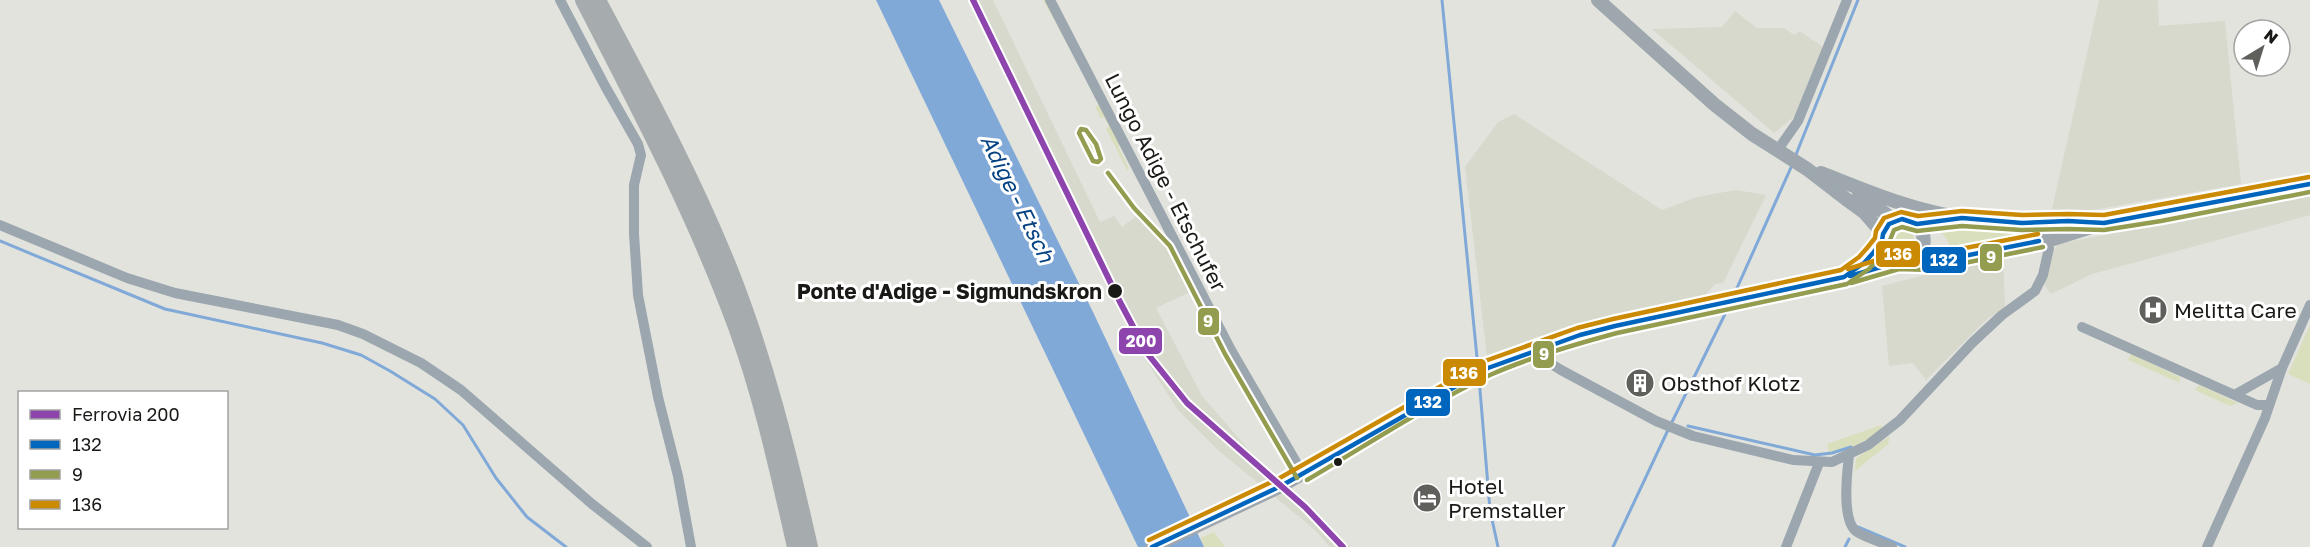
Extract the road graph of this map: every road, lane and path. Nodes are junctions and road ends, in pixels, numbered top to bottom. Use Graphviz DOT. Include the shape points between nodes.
graph roads {
  1 [pos="560,0"];
  2 [pos="575,0"];
  3 [pos="583,0"];
  4 [pos="598,0"];
  5 [pos="610,0"];
  6 [pos="1050,0"];
  7 [pos="1598,0"];
  8 [pos="1847,0"];
  9 [pos="664,98"];
  10 [pos="646,123"];
  11 [pos="1782,154"];
  12 [pos="1810,169"];
  13 [pos="2310,184"];
  14 [pos="712,198"];
  15 [pos="1962,218"];
  16 [pos="1895,221"];
  17 [pos="2104,223"];
  18 [pos="1917,224"];
  19 [pos="0,225"];
  20 [pos="1883,238"];
  21 [pos="2049,248"];
  22 [pos="1913,259"];
  23 [pos="1897,260"];
  24 [pos="1844,277"];
  25 [pos="2310,305"];
  26 [pos="750,325"];
  27 [pos="2082,327"];
  28 [pos="1538,351"];
  29 [pos="2282,368"];
  30 [pos="2236,394"];
  31 [pos="2269,405"];
  32 [pos="1849,455"];
  33 [pos="1819,463"];
  34 [pos="1303,474"];
  35 [pos="647,547"];
  36 [pos="691,547"];
  37 [pos="795,547"];
  38 [pos="810,547"];
  39 [pos="1152,547"];
  40 [pos="1786,547"];
  41 [pos="1892,547"];
  42 [pos="2207,547"];
  1 -- 36 [label="street" via="641,155 634,185 638,295"];
  2 -- 10 [label="highway" via="630,104"];
  3 -- 10 [label="highway"];
  4 -- 26 [label="highway" via="703,207"];
  5 -- 9 [label="highway"];
  6 -- 34 [label="street, Lungo Adige - Etschufer" via="1231,350"];
  7 -- 11 [label="main road" via="1715,105"];
  8 -- 11 [label="street"];
  10 -- 37 [label="highway" via="701,240 736,328 758,396"];
  11 -- 12 [label="main road"];
  12 -- 15 [label="main road" via="1874,194"];
  12 -- 16 [label="main road" via="1861,196"];
  12 -- 20 [label="main road" via="1864,212"];
  13 -- 17 [label="main road"];
  14 -- 26 [label="highway" via="751,299"];
  15 -- 17 [label="main road"];
  15 -- 18 [label="main road"];
  16 -- 18 [label="main road"];
  16 -- 20 [label="main road" via="1886,228"];
  17 -- 22 [label="main road" via="2053,239 1929,263"];
  18 -- 22 [label="main road" via="1924,244"];
  19 -- 35 [label="street" via="136,281 175,293 338,325 387,346 435,371 461,390"];
  20 -- 23 [label="main road" via="1885,251"];
  20 -- 24 [label="main road" via="1863,263"];
  21 -- 32 [label="street" via="2035,291 1972,343 1900,420"];
  22 -- 23 [label="main road"];
  23 -- 24 [label="main road"];
  24 -- 28 [label="main road" via="1615,326"];
  25 -- 29 [label="street"];
  26 -- 38 [label="highway"];
  27 -- 30 [label="street"];
  28 -- 33 [label="street" via="1561,370 1674,429 1793,460"];
  28 -- 34 [label="main road" via="1470,377"];
  29 -- 30 [label="street"];
  29 -- 31 [label="street"];
  30 -- 31 [label="street" via="2257,405"];
  31 -- 42 [label="street"];
  32 -- 33 [label="street"];
  32 -- 41 [label="street" via="1850,523 1856,531"];
  33 -- 40 [label="street"];
  34 -- 39 [label="main road"];
}
